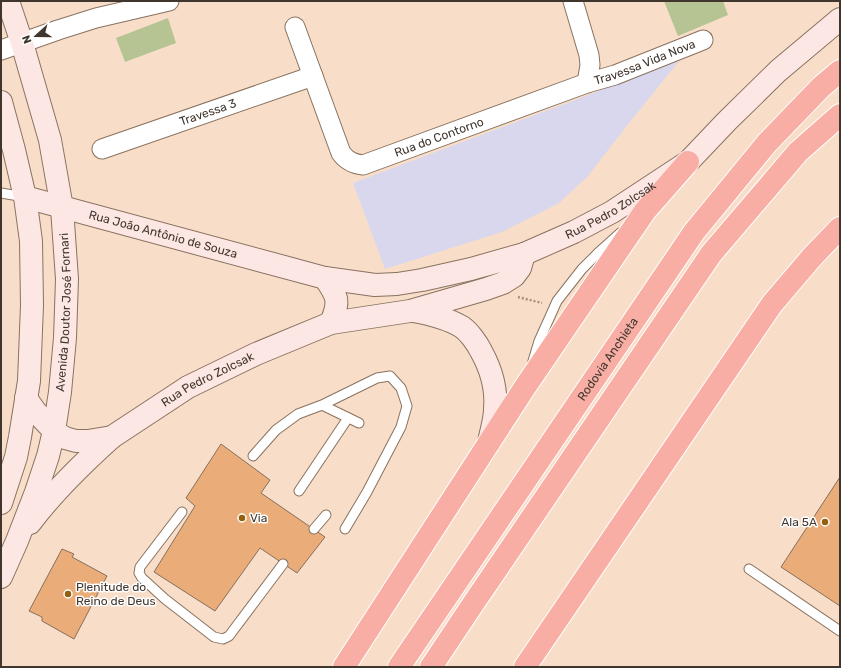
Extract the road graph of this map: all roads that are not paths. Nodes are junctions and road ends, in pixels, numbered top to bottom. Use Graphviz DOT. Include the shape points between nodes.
graph roads {
  1 [pos="8,1"];
  2 [pos="169,1"];
  3 [pos="573,1"];
  4 [pos="840,19"];
  5 [pos="295,27"];
  6 [pos="703,40"];
  7 [pos="22,42"];
  8 [pos="1,50"];
  9 [pos="840,71"];
  10 [pos="313,76"];
  11 [pos="587,82"];
  12 [pos="1,102"];
  13 [pos="840,115"];
  14 [pos="102,149"];
  15 [pos="688,162"];
  16 [pos="1,193"];
  17 [pos="25,198"];
  18 [pos="62,208"];
  19 [pos="645,211"];
  20 [pos="840,228"];
  21 [pos="524,254"];
  22 [pos="325,278"];
  23 [pos="410,311"];
  24 [pos="331,323"];
  25 [pos="525,387"];
  26 [pos="26,398"];
  27 [pos="322,405"];
  28 [pos="348,418"];
  29 [pos="359,423"];
  30 [pos="54,431"];
  31 [pos="112,437"];
  32 [pos="489,444"];
  33 [pos="253,456"];
  34 [pos="299,491"];
  35 [pos="1,503"];
  36 [pos="182,512"];
  37 [pos="326,515"];
  38 [pos="314,529"];
  39 [pos="345,529"];
  40 [pos="17,540"];
  41 [pos="283,564"];
  42 [pos="749,569"];
  43 [pos="1,577"];
  44 [pos="840,631"];
  45 [pos="344,667"];
  46 [pos="399,667"];
  47 [pos="431,667"];
  48 [pos="525,667"];
  1 -- 7 [label="main road, Avenida Doutor José Fornari"];
  2 -- 7 [label="street" via="96,18"];
  3 -- 11 [label="street" via="589,55"];
  4 -- 15 [label="main road, Rua Pedro Zolcsak" via="778,70"];
  5 -- 10 [label="street, Rua do Contorno"];
  6 -- 11 [label="street, Travessa Vida Nova" via="615,75"];
  7 -- 8 [label="street"];
  7 -- 18 [label="main road, Avenida Doutor José Fornari" via="50,140"];
  9 -- 46 [label="highway, Rodovia Anchieta" via="768,143 694,232"];
  10 -- 11 [label="street, Rua do Contorno" via="341,153 354,164 363,165"];
  10 -- 14 [label="street, Travessa 3"];
  12 -- 17 [label="main road"];
  13 -- 47 [label="highway" via="798,152 711,254"];
  15 -- 19 [label="highway"];
  15 -- 21 [label="main road, Rua Pedro Zolcsak" via="612,212"];
  16 -- 17 [label="lane, Rua João Antônio de Souza"];
  17 -- 18 [label="main road, Rua João Antônio de Souza"];
  17 -- 26 [label="main road" via="31,241 32,305"];
  18 -- 22 [label="main road, Rua João Antônio de Souza"];
  18 -- 30 [label="main road, Avenida Doutor José Fornari" via="67,279 65,338"];
  19 -- 25 [label="highway"];
  19 -- 25 [label="lane" via="582,269 557,301 539,342"];
  20 -- 48 [label="highway" via="772,304"];
  21 -- 22 [label="main road, Rua Pedro Zolcsak" via="441,276 397,284 375,285"];
  21 -- 23 [label="main road" via="520,268 514,276 503,283"];
  22 -- 24 [label="main road" via="336,299 336,309"];
  23 -- 24 [label="main road, Rua Pedro Zolcsak"];
  23 -- 32 [label="main road" via="449,320 463,328 477,343 492,374 496,393"];
  24 -- 31 [label="main road, Rua Pedro Zolcsak" via="256,354 188,387"];
  25 -- 32 [label="highway"];
  26 -- 30 [label="main road, Rua Pedro Zolcsak"];
  26 -- 35 [label="main road" via="16,457"];
  27 -- 28 [label="lane"];
  27 -- 33 [label="lane" via="298,414 276,430"];
  27 -- 39 [label="lane" via="377,378 390,376 401,388 407,406 401,427"];
  28 -- 29 [label="lane"];
  28 -- 34 [label="lane"];
  30 -- 31 [label="main road, Rua Pedro Zolcsak" via="76,441"];
  30 -- 40 [label="main road, Avenida Doutor José Fornari"];
  31 -- 40 [label="main road" via="63,484"];
  32 -- 45 [label="highway"];
  36 -- 41 [label="lane" via="140,567 139,573 165,599 214,637 223,639 229,636"];
  37 -- 38 [label="lane"];
  40 -- 43 [label="main road, Avenida Doutor José Fornari"];
  42 -- 44 [label="lane"];
}
